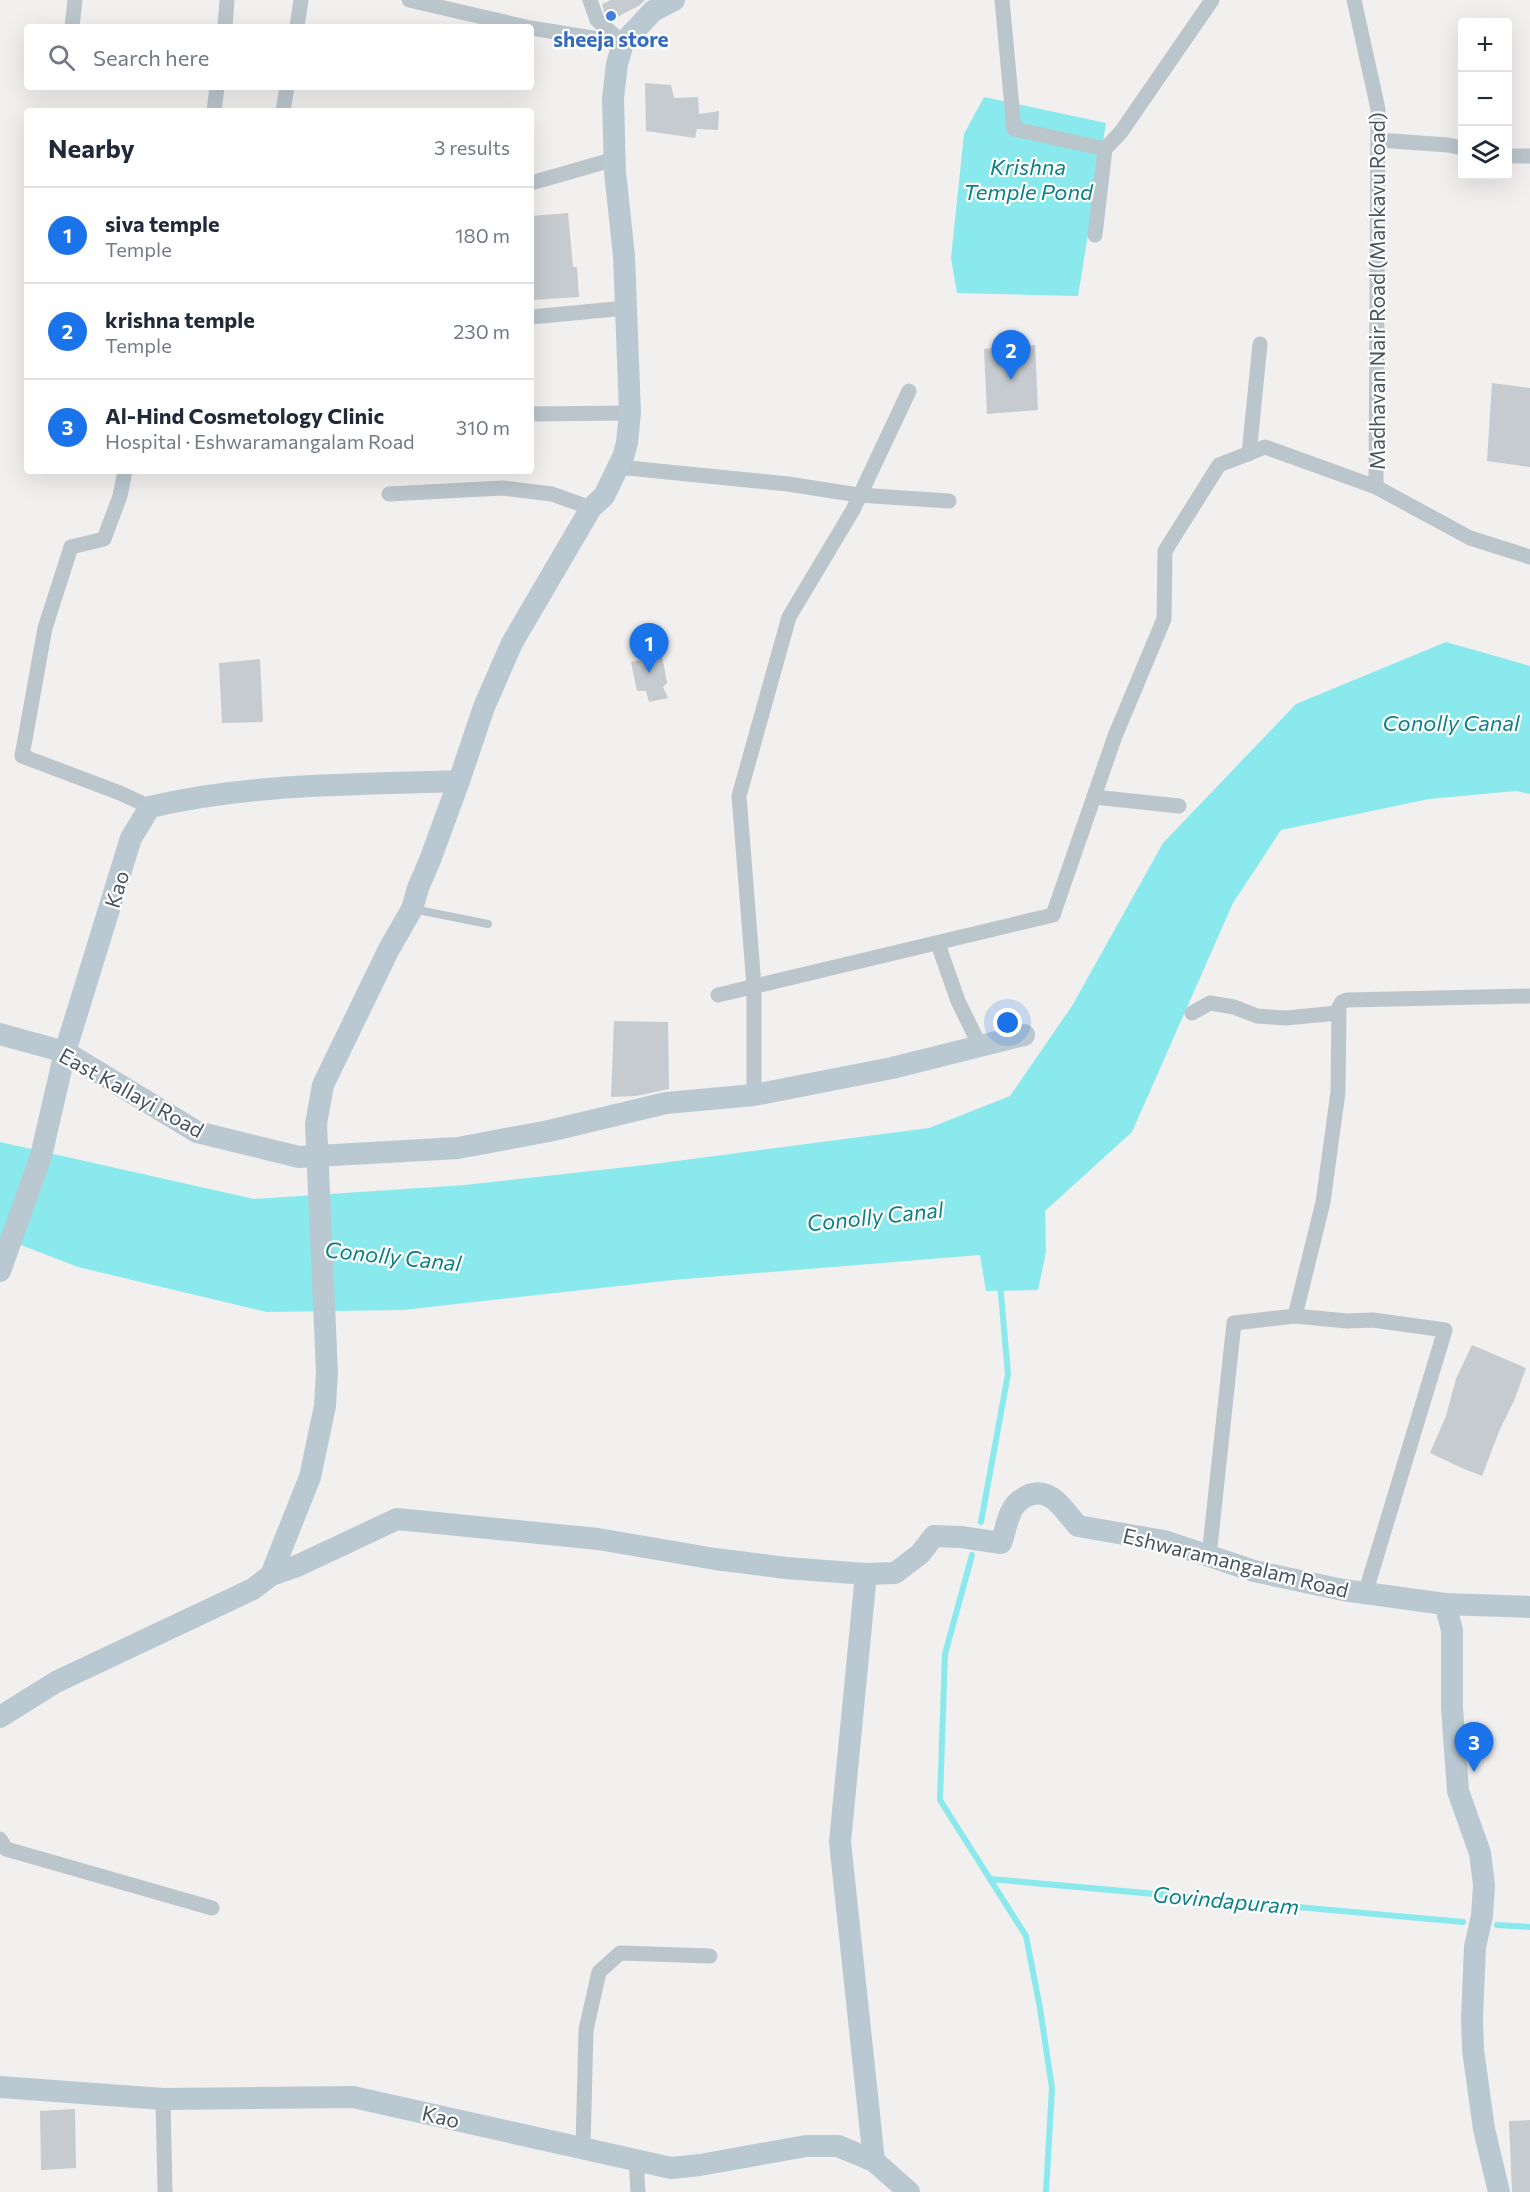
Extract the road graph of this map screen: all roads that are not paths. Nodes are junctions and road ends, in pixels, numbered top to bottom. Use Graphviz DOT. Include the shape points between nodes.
graph roads {
  1 [pos="75,0"];
  2 [pos="227,0"];
  3 [pos="301,0"];
  4 [pos="409,0"];
  5 [pos="590,0"];
  6 [pos="674,0"];
  7 [pos="1002,0"];
  8 [pos="1212,0"];
  9 [pos="1354,0"];
  10 [pos="72,24"];
  11 [pos="225,24"];
  12 [pos="297,24"];
  13 [pos="513,24"];
  14 [pos="534,28"];
  15 [pos="623,43"];
  16 [pos="217,90"];
  17 [pos="286,90"];
  18 [pos="214,108"];
  19 [pos="284,108"];
  20 [pos="1378,140"];
  21 [pos="1458,147"];
  22 [pos="1104,149"];
  23 [pos="1512,156"];
  24 [pos="1530,156"];
  25 [pos="615,159"];
  26 [pos="534,182"];
  27 [pos="1095,235"];
  28 [pos="626,308"];
  29 [pos="534,317"];
  30 [pos="1260,344"];
  31 [pos="909,391"];
  32 [pos="630,413"];
  33 [pos="534,414"];
  34 [pos="1249,454"];
  35 [pos="618,467"];
  36 [pos="124,474"];
  37 [pos="1376,487"];
  38 [pos="389,494"];
  39 [pos="858,495"];
  40 [pos="949,501"];
  41 [pos="591,508"];
  42 [pos="1530,557"];
  43 [pos="459,781"];
  44 [pos="1094,797"];
  45 [pos="1179,806"];
  46 [pos="150,807"];
  47 [pos="412,909"];
  48 [pos="488,924"];
  49 [pos="938,944"];
  50 [pos="754,986"];
  51 [pos="718,994"];
  52 [pos="1530,996"];
  53 [pos="1192,1013"];
  54 [pos="1338,1013"];
  55 [pos="0,1034"];
  56 [pos="1024,1035"];
  57 [pos="980,1046"];
  58 [pos="65,1052"];
  59 [pos="754,1095"];
  60 [pos="2,1267"];
  61 [pos="1295,1316"];
  62 [pos="1209,1556"];
  63 [pos="866,1574"];
  64 [pos="271,1575"];
  65 [pos="1365,1594"];
  66 [pos="1445,1604"];
  67 [pos="1530,1607"];
  68 [pos="0,1717"];
  69 [pos="0,1839"];
  70 [pos="212,1908"];
  71 [pos="710,1956"];
  72 [pos="0,2087"];
  73 [pos="163,2099"];
  74 [pos="583,2148"];
  75 [pos="636,2160"];
  76 [pos="874,2161"];
  77 [pos="165,2192"];
  78 [pos="638,2192"];
  79 [pos="909,2192"];
  80 [pos="1499,2192"];
  1 -- 10 [label="street"];
  2 -- 11 [label="street"];
  3 -- 12 [label="street"];
  4 -- 13 [label="street"];
  5 -- 15 [label="street" via="597,20"];
  6 -- 15 [label="street" via="653,11"];
  7 -- 22 [label="street" via="1014,129"];
  8 -- 22 [label="street" via="1121,132"];
  9 -- 20 [label="street, Madhavan Nair Road (Mankavu Road)" via="1378,109"];
  14 -- 15 [label="street"];
  15 -- 25 [label="street" via="613,98"];
  16 -- 18 [label="street"];
  17 -- 19 [label="street"];
  20 -- 21 [label="street"];
  20 -- 37 [label="street, Madhavan Nair Road (Mankavu Road)"];
  22 -- 27 [label="street"];
  23 -- 24 [label="street"];
  25 -- 26 [label="street"];
  25 -- 28 [label="street"];
  28 -- 29 [label="street"];
  28 -- 32 [label="street"];
  30 -- 34 [label="street"];
  31 -- 39 [label="street"];
  32 -- 33 [label="street"];
  32 -- 35 [label="street" via="627,443"];
  34 -- 37 [label="street, Madhavan Nair Road (Mankavu Road)" via="1265,447"];
  34 -- 44 [label="street, Madhavan Nair Road (Mankavu Road)" via="1219,465 1165,550 1164,619"];
  35 -- 39 [label="street"];
  35 -- 41 [label="street" via="604,496"];
  36 -- 46 [label="street" via="104,539 71,547 45,628 22,756"];
  37 -- 42 [label="street" via="1470,538"];
  38 -- 41 [label="street" via="503,488 552,494"];
  39 -- 40 [label="street"];
  39 -- 50 [label="street" via="789,617 739,796"];
  41 -- 43 [label="street" via="512,643 484,707"];
  43 -- 46 [label="street" via="221,794"];
  43 -- 47 [label="street"];
  44 -- 45 [label="street"];
  44 -- 49 [label="street, Madhavan Nair Road (Mankavu Road)" via="1053,915"];
  46 -- 58 [label="street, Kao" via="131,838"];
  47 -- 48 [label="lane"];
  47 -- 64 [label="street" via="323,1085 317,1137 326,1406 310,1477"];
  49 -- 50 [label="street, Madhavan Nair Road (Mankavu Road)"];
  49 -- 57 [label="street" via="958,1001"];
  50 -- 51 [label="street, Madhavan Nair Road (Mankavu Road)"];
  50 -- 59 [label="street"];
  52 -- 54 [label="street" via="1347,1000"];
  53 -- 54 [label="street" via="1210,1003 1234,1007 1257,1017"];
  54 -- 61 [label="street" via="1338,1092 1323,1202"];
  55 -- 58 [label="street, East Kallayi Road"];
  56 -- 57 [label="street, East Kallayi Road"];
  57 -- 59 [label="street, East Kallayi Road"];
  58 -- 59 [label="street, East Kallayi Road" via="196,1132 299,1157 458,1148 666,1103"];
  58 -- 60 [label="street, Kao" via="41,1156"];
  61 -- 62 [label="street" via="1234,1323"];
  61 -- 65 [label="street" via="1373,1320 1445,1330"];
  62 -- 63 [label="street, Eshwaramangalam Road" via="1164,1541 1078,1526 1060,1503 1040,1492 1016,1503 1001,1543 934,1536 920,1554 895,1573"];
  62 -- 65 [label="street, Eshwaramangalam Road" via="1254,1571"];
  63 -- 64 [label="street" via="750,1563 598,1539 397,1519"];
  63 -- 76 [label="street" via="840,1842"];
  64 -- 68 [label="street" via="253,1589 56,1682"];
  65 -- 66 [label="street, Eshwaramangalam Road"];
  66 -- 67 [label="street, Eshwaramangalam Road"];
  66 -- 80 [label="street" via="1452,1630 1458,1791 1480,1853 1484,1885 1475,1947 1472,2028 1484,2130"];
  69 -- 70 [label="street" via="6,1849"];
  71 -- 74 [label="street" via="620,1953 599,1972 586,2030"];
  72 -- 73 [label="street, Kao"];
  73 -- 74 [label="street, Kao" via="353,2097"];
  73 -- 77 [label="street"];
  74 -- 75 [label="street, Kao"];
  75 -- 76 [label="street, Kao" via="671,2168 806,2146 838,2146"];
  75 -- 78 [label="street"];
  76 -- 79 [label="street, Kao"];
}
